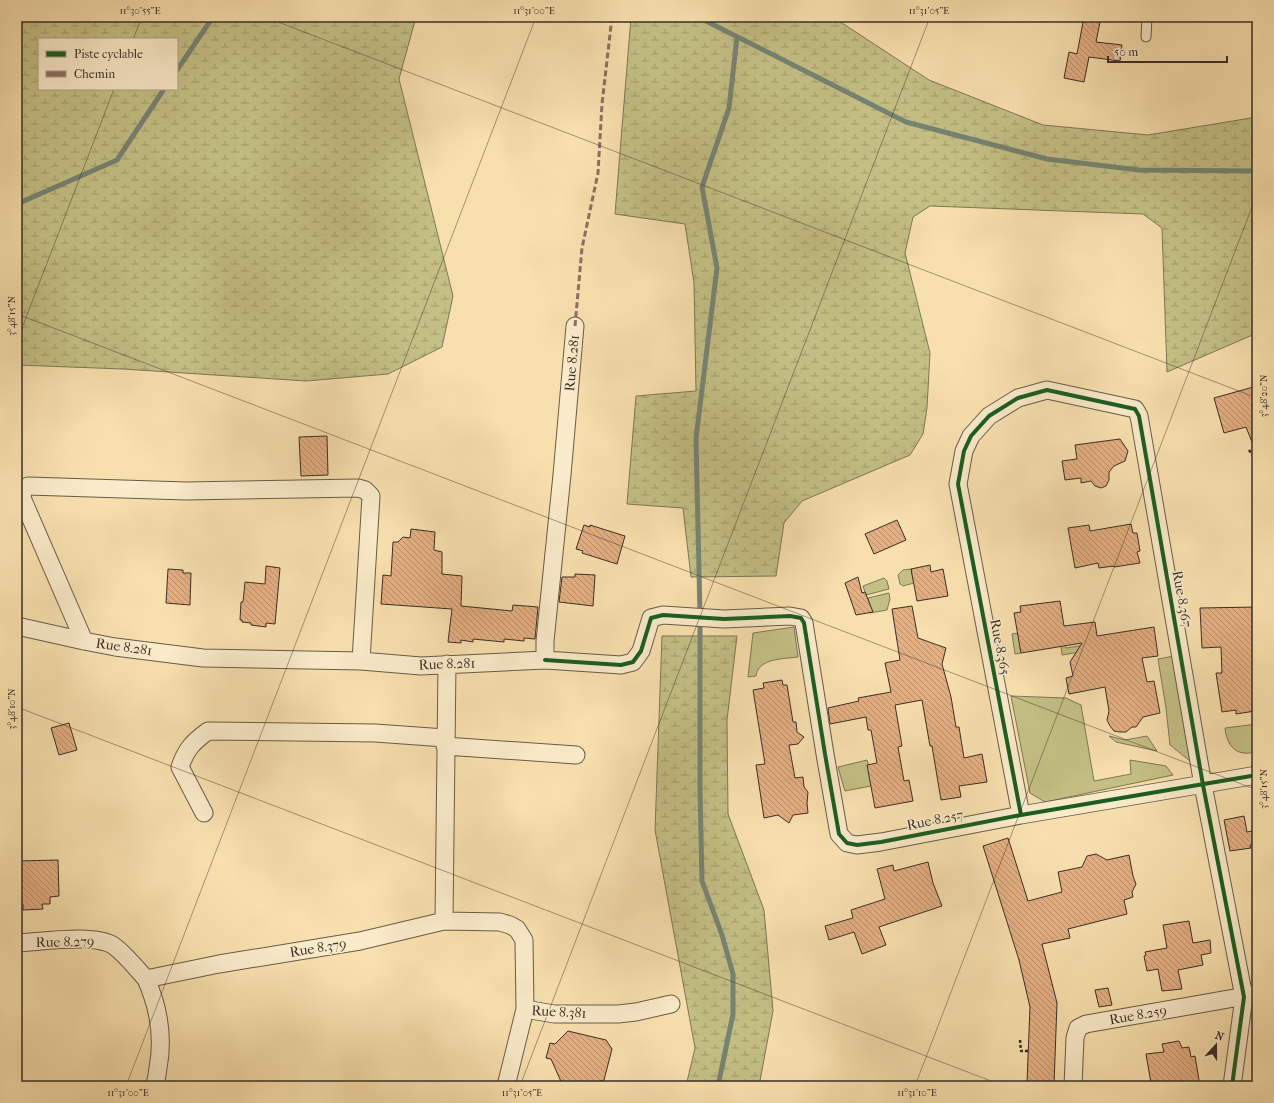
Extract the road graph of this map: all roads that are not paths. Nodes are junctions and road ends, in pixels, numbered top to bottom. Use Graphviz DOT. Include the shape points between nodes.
graph roads {
  1 [pos="1147,17"];
  2 [pos="1146,37"];
  3 [pos="575,326"];
  4 [pos="1139,416"];
  5 [pos="17,626"];
  6 [pos="84,641"];
  7 [pos="545,660"];
  8 [pos="361,661"];
  9 [pos="447,664"];
  10 [pos="445,742"];
  11 [pos="576,755"];
  12 [pos="1257,775"];
  13 [pos="1203,785"];
  14 [pos="204,813"];
  15 [pos="1021,815"];
  16 [pos="444,922"];
  17 [pos="17,943"];
  18 [pos="146,979"];
  19 [pos="1250,995"];
  20 [pos="671,1004"];
  21 [pos="525,1009"];
  22 [pos="154,1086"];
  23 [pos="506,1086"];
  24 [pos="1073,1086"];
  25 [pos="1232,1086"];
  1 -- 2 [label="lane"];
  3 -- 7 [label="street, Rue 8.281" via="544,641"];
  4 -- 13 [label="street, Rue 8.367"];
  4 -- 15 [label="street, Rue 8.365" via="1135,409 1047,390 1018,398 989,416 971,436 964,451 958,484"];
  5 -- 6 [label="street, Rue 8.281"];
  6 -- 8 [label="street, Rue 8.281" via="203,658"];
  6 -- 8 [label="street" via="22,498 23,491 28,486 186,491 358,488 371,496"];
  7 -- 9 [label="street, Rue 8.281"];
  7 -- 15 [label="street, Rue 8.257" via="621,665 633,662 641,651 651,618 662,615 724,620 790,616 801,618 804,623 839,834 847,843 857,845 881,842"];
  8 -- 9 [label="street, Rue 8.281" via="422,666"];
  9 -- 10 [label="street"];
  10 -- 11 [label="street"];
  10 -- 14 [label="street" via="375,733 208,731 194,741 184,754 180,767"];
  10 -- 16 [label="street"];
  12 -- 13 [label="street, Rue 8.257"];
  13 -- 15 [label="street, Rue 8.257"];
  13 -- 19 [label="street, Rue 8.367"];
  16 -- 18 [label="street, Rue 8.379" via="360,942 219,964"];
  16 -- 21 [label="street, Rue 8.379" via="500,922 517,929 524,940"];
  17 -- 18 [label="street, Rue 8.279" via="85,939 100,941 118,950"];
  18 -- 22 [label="street" via="161,1029 160,1057"];
  19 -- 24 [label="street, Rue 8.259" via="1086,1024 1078,1028 1075,1038"];
  19 -- 25 [label="street, Rue 8.367"];
  20 -- 21 [label="street, Rue 8.381" via="618,1014 554,1014"];
  21 -- 23 [label="street, Rue 8.381"];
}
